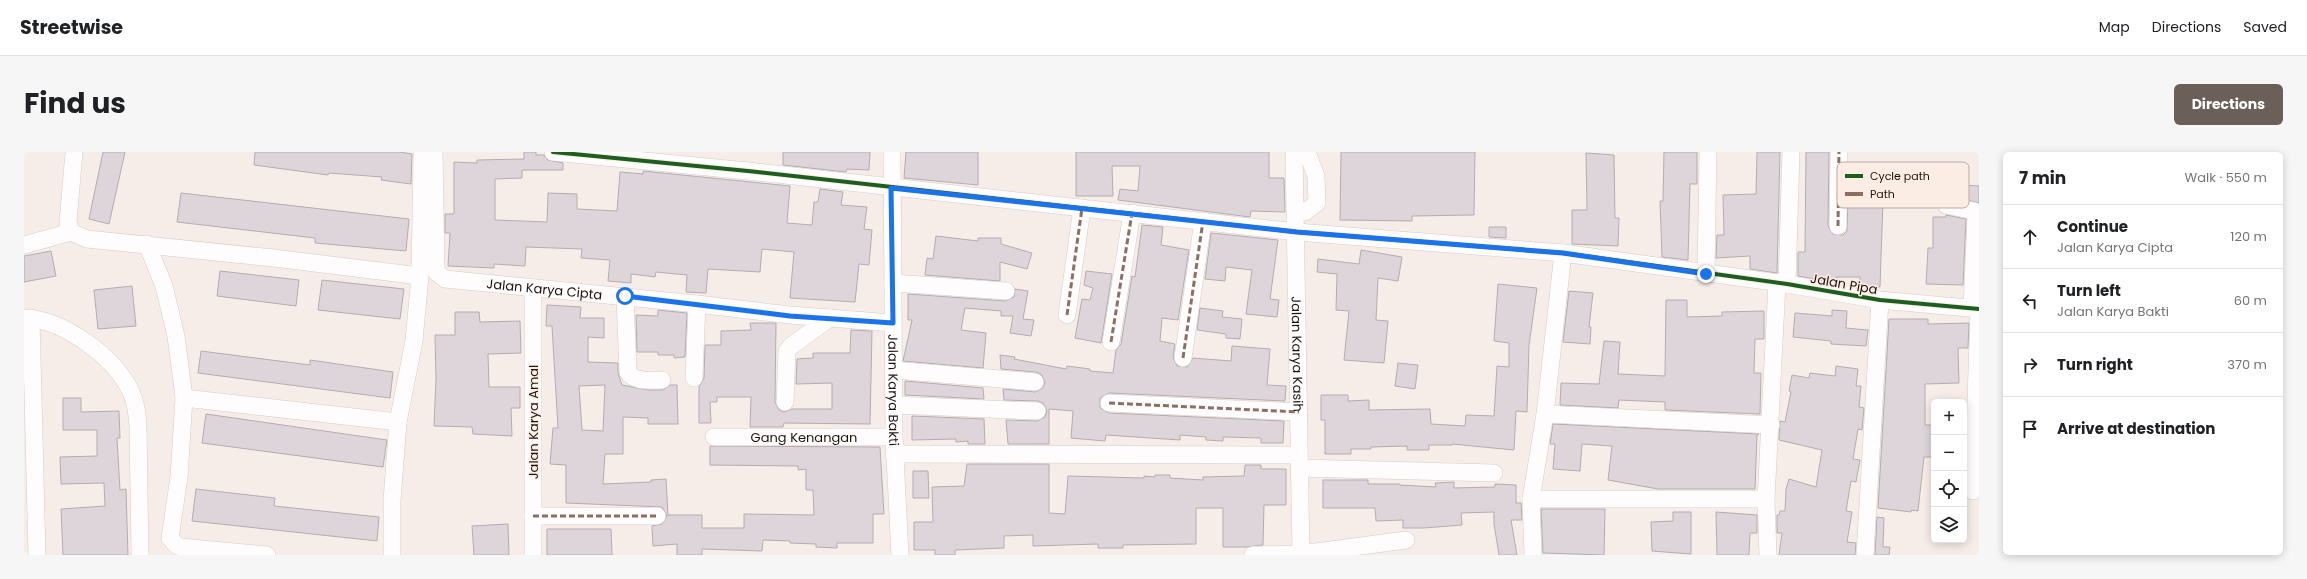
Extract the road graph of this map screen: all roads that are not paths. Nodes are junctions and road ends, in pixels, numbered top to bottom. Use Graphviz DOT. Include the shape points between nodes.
graph roads {
  1 [pos="74,152"];
  2 [pos="422,152"];
  3 [pos="434,152"];
  4 [pos="553,152"];
  5 [pos="892,152"];
  6 [pos="1294,152"];
  7 [pos="1307,152"];
  8 [pos="1708,152"];
  9 [pos="1792,152"];
  10 [pos="1839,152"];
  11 [pos="1839,162"];
  12 [pos="891,188"];
  13 [pos="1082,208"];
  14 [pos="1838,208"];
  15 [pos="1960,208"];
  16 [pos="1295,210"];
  17 [pos="1132,213"];
  18 [pos="1203,221"];
  19 [pos="1838,226"];
  20 [pos="72,232"];
  21 [pos="1297,232"];
  22 [pos="147,244"];
  23 [pos="24,245"];
  24 [pos="1563,253"];
  25 [pos="1706,274"];
  26 [pos="420,276"];
  27 [pos="893,283"];
  28 [pos="1782,284"];
  29 [pos="534,288"];
  30 [pos="1006,291"];
  31 [pos="625,296"];
  32 [pos="1880,300"];
  33 [pos="697,304"];
  34 [pos="1976,308"];
  35 [pos="1067,315"];
  36 [pos="28,318"];
  37 [pos="830,318"];
  38 [pos="893,323"];
  39 [pos="1111,342"];
  40 [pos="1183,358"];
  41 [pos="894,370"];
  42 [pos="694,378"];
  43 [pos="662,380"];
  44 [pos="1035,382"];
  45 [pos="184,398"];
  46 [pos="785,402"];
  47 [pos="1109,403"];
  48 [pos="894,405"];
  49 [pos="1037,411"];
  50 [pos="1299,412"];
  51 [pos="1545,414"];
  52 [pos="398,422"];
  53 [pos="1771,424"];
  54 [pos="894,436"];
  55 [pos="714,437"];
  56 [pos="894,454"];
  57 [pos="1299,462"];
  58 [pos="1494,473"];
  59 [pos="1973,491"];
  60 [pos="1531,499"];
  61 [pos="1766,499"];
  62 [pos="533,516"];
  63 [pos="658,516"];
  64 [pos="1406,540"];
  65 [pos="170,547"];
  66 [pos="393,554"];
  67 [pos="1301,554"];
  68 [pos="37,555"];
  69 [pos="140,555"];
  70 [pos="267,555"];
  71 [pos="532,555"];
  72 [pos="900,555"];
  73 [pos="1253,555"];
  74 [pos="1533,555"];
  75 [pos="1768,555"];
  76 [pos="1865,555"];
  1 -- 20 [label="street" via="68,223"];
  2 -- 26 [label="street"];
  3 -- 29 [label="street, Jalan Karya Cipta" via="437,273 445,279"];
  4 -- 12 [label="street, Jalan Pipa"];
  5 -- 12 [label="street, Jalan Karya Bakti"];
  6 -- 16 [label="street, Jalan Karya Kasih"];
  7 -- 16 [label="street" via="1316,176 1316,203 1305,212"];
  8 -- 25 [label="street"];
  9 -- 28 [label="street"];
  10 -- 11 [label="street"];
  12 -- 13 [label="street, Jalan Pipa"];
  12 -- 27 [label="street, Jalan Karya Bakti"];
  13 -- 17 [label="street, Jalan Pipa"];
  13 -- 35 [label="street"];
  14 -- 19 [label="street"];
  15 -- 34 [label="street" via="1974,211 1976,214"];
  16 -- 21 [label="street, Jalan Karya Kasih"];
  17 -- 18 [label="street, Jalan Pipa"];
  17 -- 39 [label="street"];
  18 -- 21 [label="street, Jalan Pipa"];
  18 -- 40 [label="street"];
  20 -- 22 [label="street" via="87,239"];
  20 -- 23 [label="street"];
  21 -- 24 [label="street, Jalan Pipa"];
  21 -- 50 [label="street, Jalan Karya Kasih"];
  22 -- 26 [label="street"];
  22 -- 45 [label="street" via="164,286 174,328"];
  24 -- 25 [label="street, Jalan Pipa"];
  24 -- 51 [label="street"];
  25 -- 28 [label="street, Jalan Pipa"];
  26 -- 52 [label="street" via="414,341"];
  27 -- 30 [label="street"];
  27 -- 38 [label="street, Jalan Karya Bakti"];
  28 -- 32 [label="street, Jalan Pipa"];
  28 -- 53 [label="street"];
  29 -- 31 [label="street, Jalan Karya Cipta"];
  29 -- 62 [label="street, Jalan Karya Amal"];
  31 -- 33 [label="street, Jalan Karya Cipta"];
  31 -- 43 [label="street" via="628,372 636,379"];
  32 -- 34 [label="street, Jalan Pipa"];
  32 -- 76 [label="street"];
  33 -- 37 [label="street, Jalan Karya Cipta" via="790,316"];
  33 -- 42 [label="street"];
  34 -- 59 [label="street"];
  36 -- 68 [label="street"];
  36 -- 69 [label="street" via="44,320 60,327 96,350 117,371 131,392 136,405 138,425"];
  37 -- 38 [label="street, Jalan Karya Cipta"];
  37 -- 46 [label="street" via="787,351"];
  38 -- 41 [label="street, Jalan Karya Bakti"];
  41 -- 44 [label="street"];
  41 -- 48 [label="street, Jalan Karya Bakti"];
  45 -- 52 [label="street"];
  45 -- 65 [label="street" via="179,477"];
  47 -- 50 [label="street"];
  48 -- 49 [label="street"];
  48 -- 54 [label="street, Jalan Karya Bakti"];
  50 -- 57 [label="street, Jalan Karya Kasih"];
  51 -- 53 [label="street"];
  51 -- 60 [label="street"];
  52 -- 66 [label="street" via="392,500"];
  53 -- 61 [label="street"];
  54 -- 55 [label="street, Gang Kenangan"];
  54 -- 56 [label="street, Jalan Karya Bakti"];
  56 -- 57 [label="street"];
  56 -- 72 [label="street, Jalan Karya Bakti"];
  57 -- 58 [label="street"];
  57 -- 67 [label="street, Jalan Karya Kasih"];
  60 -- 61 [label="street"];
  60 -- 74 [label="street"];
  61 -- 75 [label="street"];
  62 -- 63 [label="street"];
  62 -- 71 [label="street, Jalan Karya Amal"];
  64 -- 67 [label="street"];
  65 -- 70 [label="street"];
  67 -- 73 [label="street"];
}
